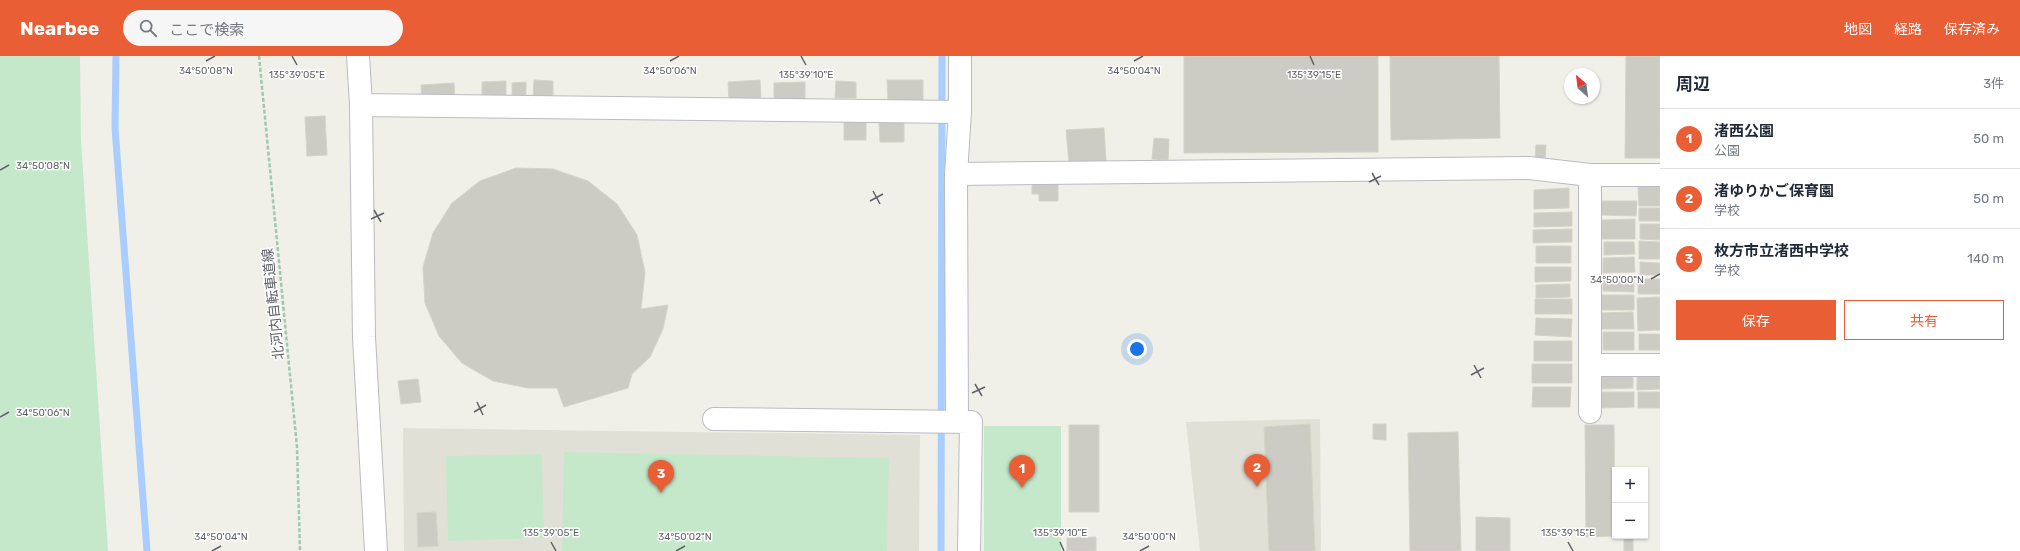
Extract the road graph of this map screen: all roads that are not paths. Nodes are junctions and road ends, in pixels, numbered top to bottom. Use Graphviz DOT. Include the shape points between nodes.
graph roads {
  1 [pos="358,56"];
  2 [pos="960,56"];
  3 [pos="361,105"];
  4 [pos="960,112"];
  5 [pos="956,174"];
  6 [pos="1590,175"];
  7 [pos="1660,175"];
  8 [pos="1660,364"];
  9 [pos="1590,365"];
  10 [pos="1590,412"];
  11 [pos="714,419"];
  12 [pos="958,422"];
  13 [pos="376,551"];
  14 [pos="969,551"];
  1 -- 3 [label="street"];
  2 -- 4 [label="street"];
  3 -- 4 [label="street"];
  3 -- 13 [label="street" via="364,337"];
  4 -- 5 [label="street"];
  5 -- 6 [label="street" via="1529,168"];
  5 -- 12 [label="street"];
  6 -- 7 [label="street"];
  6 -- 9 [label="street"];
  8 -- 9 [label="street"];
  9 -- 10 [label="street"];
  11 -- 12 [label="street"];
  12 -- 14 [label="street" via="971,422"];
}
